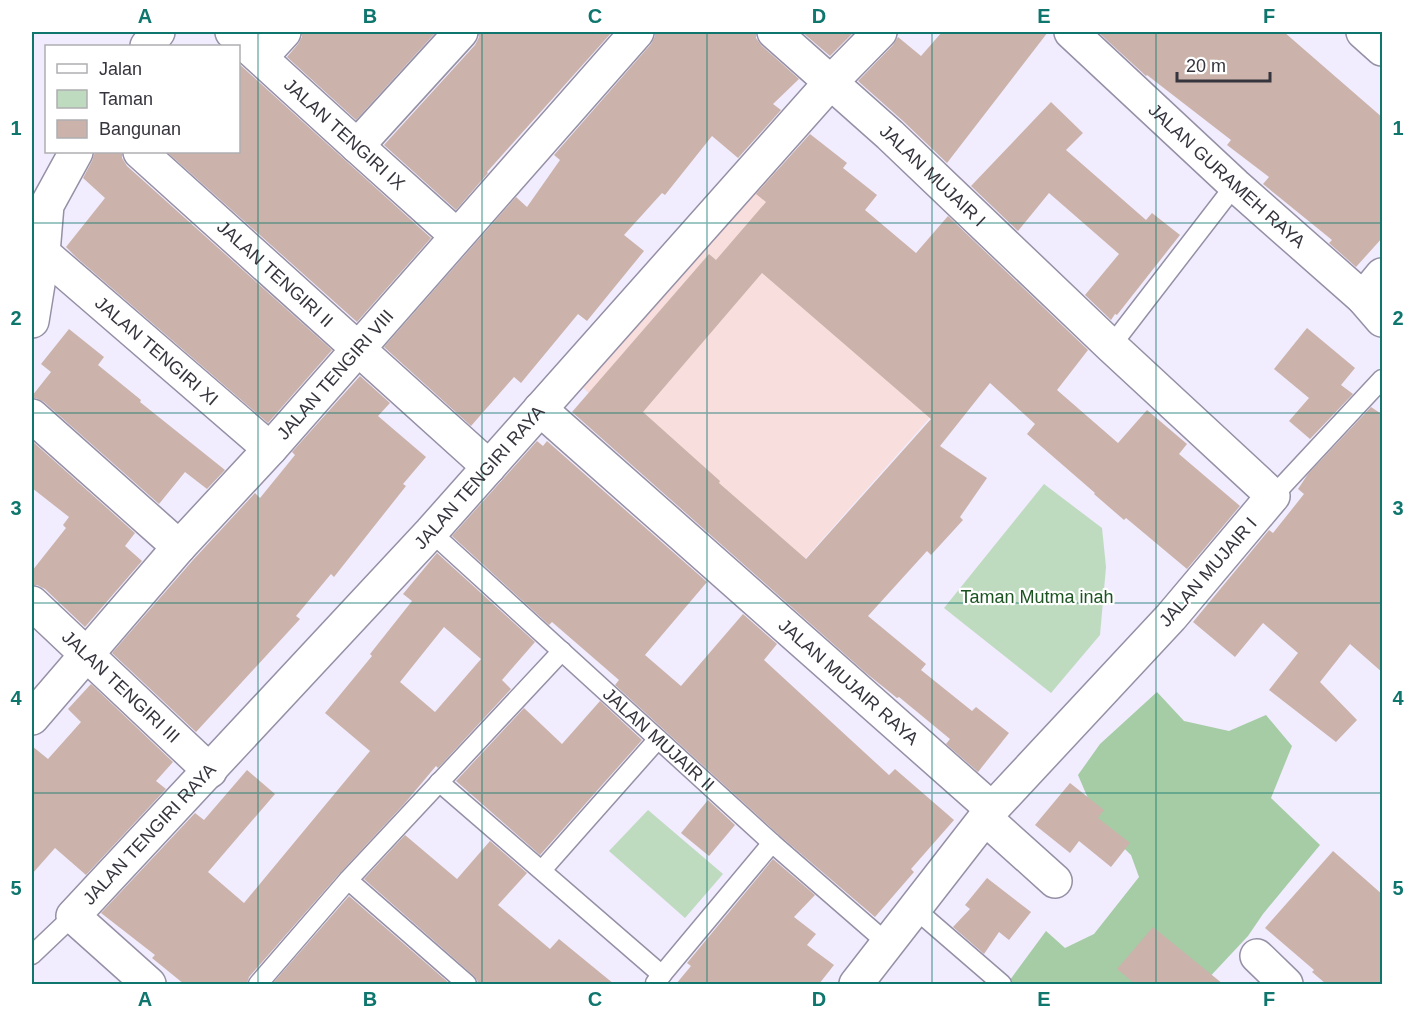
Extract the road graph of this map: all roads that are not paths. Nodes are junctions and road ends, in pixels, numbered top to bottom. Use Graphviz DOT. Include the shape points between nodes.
graph roads {
  1 [pos="158,32"];
  2 [pos="232,32"];
  3 [pos="284,32"];
  4 [pos="461,32"];
  5 [pos="637,32"];
  6 [pos="774,32"];
  7 [pos="880,32"];
  8 [pos="1071,32"];
  9 [pos="1363,32"];
  10 [pos="148,45"];
  11 [pos="1383,49"];
  12 [pos="261,57"];
  13 [pos="831,82"];
  14 [pos="357,146"];
  15 [pos="75,153"];
  16 [pos="141,153"];
  17 [pos="1235,186"];
  18 [pos="458,236"];
  19 [pos="43,253"];
  20 [pos="1376,298"];
  21 [pos="32,321"];
  22 [pos="1111,346"];
  23 [pos="359,348"];
  24 [pos="1383,379"];
  25 [pos="540,410"];
  26 [pos="32,416"];
  27 [pos="270,449"];
  28 [pos="489,467"];
  29 [pos="1273,496"];
  30 [pos="431,532"];
  31 [pos="179,547"];
  32 [pos="32,603"];
  33 [pos="562,651"];
  34 [pos="86,655"];
  35 [pos="32,718"];
  36 [pos="658,739"];
  37 [pos="210,771"];
  38 [pos="439,782"];
  39 [pos="988,813"];
  40 [pos="772,843"];
  41 [pos="542,870"];
  42 [pos="348,880"];
  43 [pos="1055,881"];
  44 [pos="914,908"];
  45 [pos="73,916"];
  46 [pos="887,943"];
  47 [pos="32,955"];
  48 [pos="1257,956"];
  49 [pos="658,980"];
  50 [pos="149,984"];
  51 [pos="258,984"];
  52 [pos="467,984"];
  53 [pos="855,984"];
  54 [pos="1002,984"];
  55 [pos="1286,984"];
  1 -- 10 [label="street"];
  2 -- 12 [label="street, JALAN TENGIRI IX"];
  3 -- 12 [label="street"];
  4 -- 14 [label="street"];
  5 -- 18 [label="street, JALAN TENGIRI VIII"];
  6 -- 13 [label="street, JALAN MUJAIR I"];
  7 -- 13 [label="street, JALAN TENGIRI RAYA"];
  8 -- 17 [label="street, JALAN GURAMEH RAYA"];
  9 -- 11 [label="street"];
  12 -- 14 [label="street, JALAN TENGIRI IX"];
  13 -- 22 [label="street, JALAN MUJAIR I"];
  13 -- 25 [label="street, JALAN TENGIRI RAYA"];
  14 -- 18 [label="street, JALAN TENGIRI IX"];
  15 -- 19 [label="street" via="47,205"];
  16 -- 23 [label="street, JALAN TENGIRI II"];
  17 -- 20 [label="street, JALAN GURAMEH RAYA"];
  17 -- 22 [label="lane"];
  18 -- 23 [label="street, JALAN TENGIRI VIII"];
  19 -- 21 [label="street"];
  19 -- 27 [label="street, JALAN TENGIRI XI"];
  22 -- 29 [label="street, JALAN MUJAIR I"];
  23 -- 27 [label="street, JALAN TENGIRI VIII"];
  23 -- 28 [label="street, JALAN TENGIRI II"];
  24 -- 29 [label="lane"];
  25 -- 28 [label="street, JALAN TENGIRI RAYA"];
  25 -- 39 [label="street, JALAN MUJAIR RAYA"];
  26 -- 31 [label="street"];
  27 -- 31 [label="street, JALAN TENGIRI VIII"];
  28 -- 30 [label="street, JALAN TENGIRI RAYA"];
  29 -- 39 [label="street, JALAN MUJAIR I" via="1171,617"];
  30 -- 33 [label="lane, JALAN MUJAIR II"];
  30 -- 37 [label="street, JALAN TENGIRI RAYA"];
  31 -- 34 [label="street, JALAN TENGIRI VIII"];
  32 -- 34 [label="street, JALAN TENGIRI III"];
  33 -- 36 [label="lane, JALAN MUJAIR II"];
  33 -- 38 [label="lane"];
  34 -- 35 [label="street, JALAN TENGIRI VIII"];
  34 -- 37 [label="street, JALAN TENGIRI III"];
  36 -- 40 [label="lane, JALAN MUJAIR II"];
  36 -- 41 [label="lane"];
  37 -- 45 [label="street, JALAN TENGIRI RAYA"];
  38 -- 41 [label="lane"];
  38 -- 42 [label="lane"];
  39 -- 43 [label="street, JALAN MUJAIR RAYA"];
  39 -- 44 [label="street"];
  40 -- 46 [label="lane, JALAN MUJAIR II"];
  40 -- 49 [label="lane"];
  41 -- 49 [label="lane"];
  42 -- 51 [label="lane"];
  42 -- 52 [label="lane"];
  44 -- 46 [label="street"];
  44 -- 54 [label="lane"];
  45 -- 47 [label="lane"];
  45 -- 50 [label="street"];
  46 -- 53 [label="street"];
  48 -- 55 [label="street"];
}
